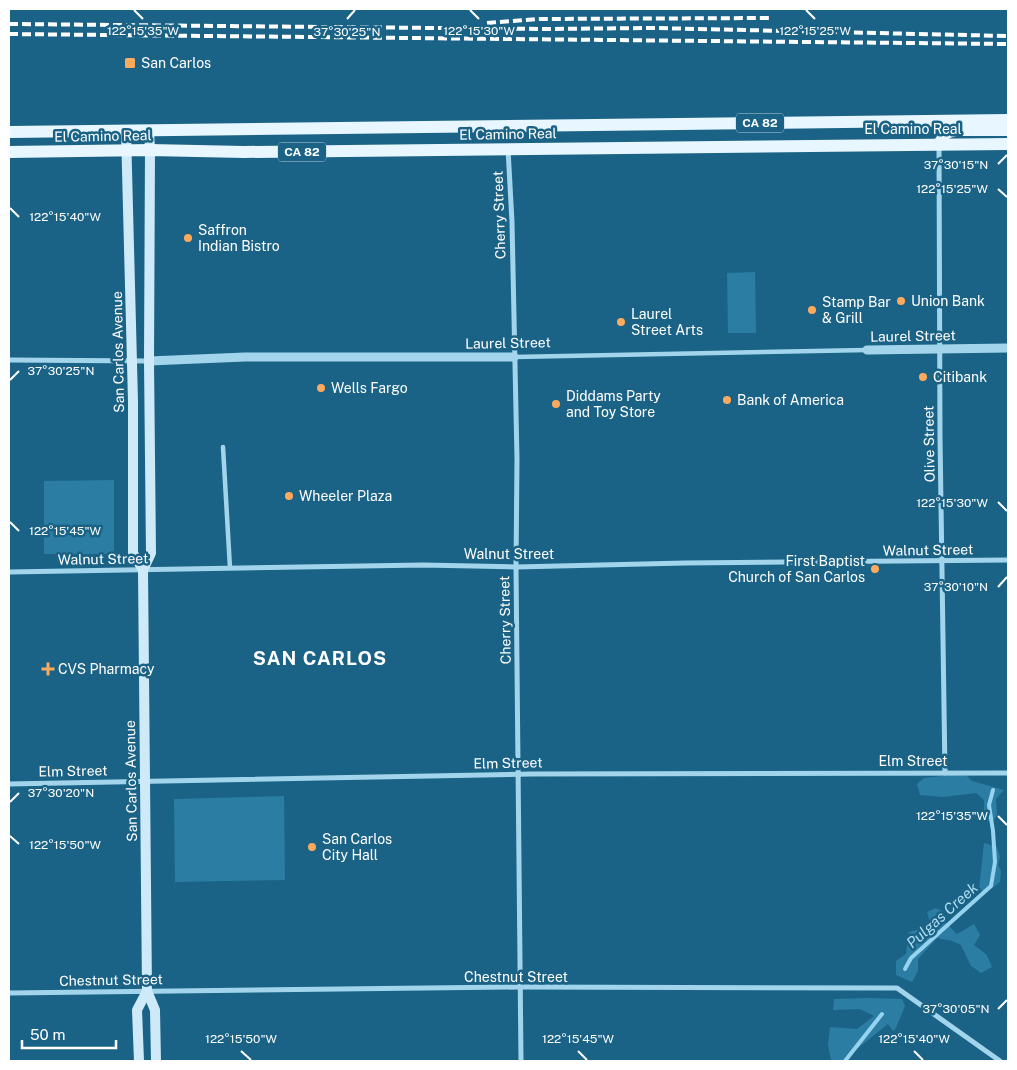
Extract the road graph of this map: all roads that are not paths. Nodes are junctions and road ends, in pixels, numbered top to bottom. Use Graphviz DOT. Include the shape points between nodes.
graph roads {
  1 [pos="1008,120"];
  2 [pos="512,126"];
  3 [pos="1008,130"];
  4 [pos="126,131"];
  5 [pos="149,131"];
  6 [pos="9,132"];
  7 [pos="939,144"];
  8 [pos="1008,144"];
  9 [pos="508,149"];
  10 [pos="150,150"];
  11 [pos="127,151"];
  12 [pos="9,152"];
  13 [pos="1008,348"];
  14 [pos="940,349"];
  15 [pos="868,350"];
  16 [pos="514,358"];
  17 [pos="9,360"];
  18 [pos="131,360"];
  19 [pos="149,361"];
  20 [pos="223,447"];
  21 [pos="1008,560"];
  22 [pos="942,561"];
  23 [pos="516,567"];
  24 [pos="230,568"];
  25 [pos="143,570"];
  26 [pos="9,572"];
  27 [pos="1008,772"];
  28 [pos="945,773"];
  29 [pos="518,774"];
  30 [pos="144,781"];
  31 [pos="9,784"];
  32 [pos="520,987"];
  33 [pos="147,991"];
  34 [pos="9,993"];
  35 [pos="139,1061"];
  36 [pos="156,1061"];
  37 [pos="521,1061"];
  38 [pos="1000,1061"];
  1 -- 2 [label="main road, El Camino Real / CA 82"];
  2 -- 5 [label="main road, El Camino Real / CA 82"];
  2 -- 9 [label="main road"];
  3 -- 7 [label="main road" via="955,130 946,133"];
  4 -- 5 [label="main road, El Camino Real / CA 82"];
  4 -- 6 [label="main road, El Camino Real / CA 82"];
  4 -- 11 [label="main road, San Carlos Avenue"];
  5 -- 10 [label="main road, San Carlos Avenue"];
  7 -- 8 [label="main road, El Camino Real / CA 82"];
  7 -- 9 [label="main road, El Camino Real / CA 82"];
  7 -- 14 [label="street, Olive Street"];
  9 -- 10 [label="main road, El Camino Real / CA 82"];
  9 -- 16 [label="street, Cherry Street"];
  10 -- 11 [label="main road, El Camino Real / CA 82"];
  10 -- 19 [label="main road, San Carlos Avenue"];
  11 -- 12 [label="main road, El Camino Real / CA 82"];
  11 -- 18 [label="main road, San Carlos Avenue"];
  13 -- 14 [label="street, Laurel Street"];
  14 -- 15 [label="street, Laurel Street"];
  14 -- 22 [label="street, Olive Street"];
  15 -- 16 [label="street, Laurel Street"];
  16 -- 19 [label="street, Laurel Street" via="245,357"];
  16 -- 23 [label="street, Cherry Street"];
  17 -- 18 [label="street, Laurel Street"];
  18 -- 19 [label="street, Laurel Street"];
  18 -- 25 [label="main road, San Carlos Avenue" via="133,553"];
  19 -- 25 [label="main road, San Carlos Avenue" via="151,553"];
  20 -- 24 [label="street"];
  21 -- 22 [label="street, Walnut Street"];
  22 -- 23 [label="street, Walnut Street"];
  22 -- 28 [label="street, Olive Street"];
  23 -- 24 [label="street, Walnut Street"];
  23 -- 29 [label="street, Cherry Street"];
  24 -- 25 [label="street, Walnut Street"];
  25 -- 26 [label="street, Walnut Street"];
  25 -- 30 [label="main road, San Carlos Avenue"];
  27 -- 28 [label="street, Elm Street"];
  28 -- 29 [label="street, Elm Street"];
  29 -- 30 [label="street, Elm Street"];
  29 -- 32 [label="street, Cherry Street"];
  30 -- 31 [label="street, Elm Street"];
  30 -- 33 [label="main road, San Carlos Avenue"];
  32 -- 33 [label="street, Chestnut Street"];
  32 -- 37 [label="street, Cherry Street"];
  32 -- 38 [label="street, Chestnut Street" via="897,988"];
  33 -- 34 [label="street, Chestnut Street"];
  33 -- 35 [label="main road, San Carlos Avenue" via="137,1010"];
  33 -- 36 [label="main road, San Carlos Avenue" via="155,1010"];
}
